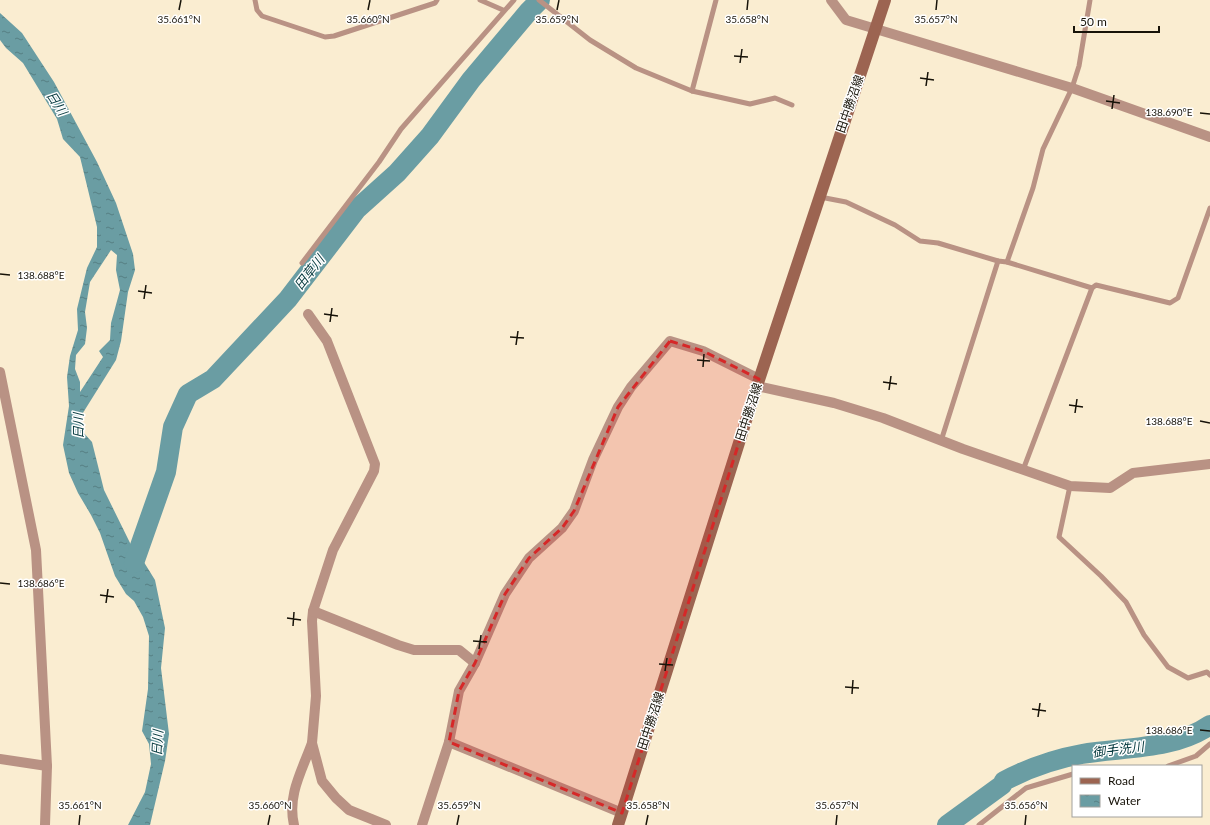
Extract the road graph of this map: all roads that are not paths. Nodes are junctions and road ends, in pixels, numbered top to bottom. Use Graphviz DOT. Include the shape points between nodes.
graph roads {
  1 [pos="255,0"];
  2 [pos="437,0"];
  3 [pos="480,0"];
  4 [pos="514,0"];
  5 [pos="539,0"];
  6 [pos="716,0"];
  7 [pos="832,0"];
  8 [pos="885,0"];
  9 [pos="1090,0"];
  10 [pos="503,10"];
  11 [pos="875,29"];
  12 [pos="1072,88"];
  13 [pos="692,91"];
  14 [pos="792,105"];
  15 [pos="1210,137"];
  16 [pos="819,197"];
  17 [pos="1210,208"];
  18 [pos="998,261"];
  19 [pos="302,262"];
  20 [pos="1007,262"];
  21 [pos="1092,288"];
  22 [pos="308,314"];
  23 [pos="0,372"];
  24 [pos="758,382"];
  25 [pos="941,441"];
  26 [pos="1210,464"];
  27 [pos="1023,470"];
  28 [pos="1070,486"];
  29 [pos="313,610"];
  30 [pos="475,663"];
  31 [pos="1210,675"];
  32 [pos="449,742"];
  33 [pos="312,743"];
  34 [pos="1210,744"];
  35 [pos="0,759"];
  36 [pos="1171,765"];
  37 [pos="47,766"];
  38 [pos="1072,774"];
  39 [pos="622,813"];
  40 [pos="45,825"];
  41 [pos="294,825"];
  42 [pos="386,825"];
  43 [pos="422,825"];
  44 [pos="618,825"];
  45 [pos="979,825"];
  1 -- 2 [label="lane" via="257,10 262,16 325,37 399,15 435,3"];
  3 -- 10 [label="lane"];
  4 -- 10 [label="lane"];
  5 -- 13 [label="lane" via="590,40 636,68"];
  6 -- 13 [label="lane"];
  7 -- 11 [label="street" via="846,20"];
  8 -- 11 [label="main road, 田中勝沼線"];
  9 -- 12 [label="lane" via="1079,66"];
  10 -- 19 [label="lane" via="401,129 379,162"];
  11 -- 12 [label="street"];
  11 -- 16 [label="main road, 田中勝沼線"];
  12 -- 15 [label="street"];
  12 -- 20 [label="lane" via="1043,149 1033,188"];
  13 -- 14 [label="lane" via="750,104 775,98"];
  16 -- 18 [label="lane" via="846,202 895,225 920,241 938,243"];
  16 -- 24 [label="main road, 田中勝沼線"];
  17 -- 21 [label="lane" via="1178,298 1170,303 1096,286"];
  18 -- 20 [label="lane"];
  18 -- 25 [label="lane"];
  20 -- 21 [label="lane"];
  21 -- 27 [label="lane"];
  22 -- 29 [label="street" via="327,341 375,464 374,471 333,550"];
  23 -- 37 [label="street" via="36,550"];
  24 -- 25 [label="street" via="883,418"];
  24 -- 30 [label="street" via="703,350 670,341 631,387 618,407 593,460 574,511 562,528 529,558 505,594"];
  24 -- 39 [label="main road, 田中勝沼線"];
  25 -- 27 [label="street"];
  26 -- 28 [label="street" via="1133,473 1110,488"];
  27 -- 28 [label="street"];
  28 -- 31 [label="lane" via="1059,537 1126,602 1144,635 1168,666 1188,678 1207,672"];
  29 -- 30 [label="street" via="414,650 459,650"];
  29 -- 33 [label="street" via="316,696"];
  30 -- 32 [label="street" via="459,691"];
  32 -- 39 [label="street"];
  32 -- 43 [label="street"];
  33 -- 41 [label="street" via="292,798 291,812"];
  33 -- 42 [label="street" via="322,781 336,798 349,810"];
  34 -- 36 [label="lane" via="1196,756"];
  35 -- 37 [label="street"];
  37 -- 40 [label="street"];
  38 -- 45 [label="lane" via="1026,788"];
  39 -- 44 [label="main road, 田中勝沼線"];
}
